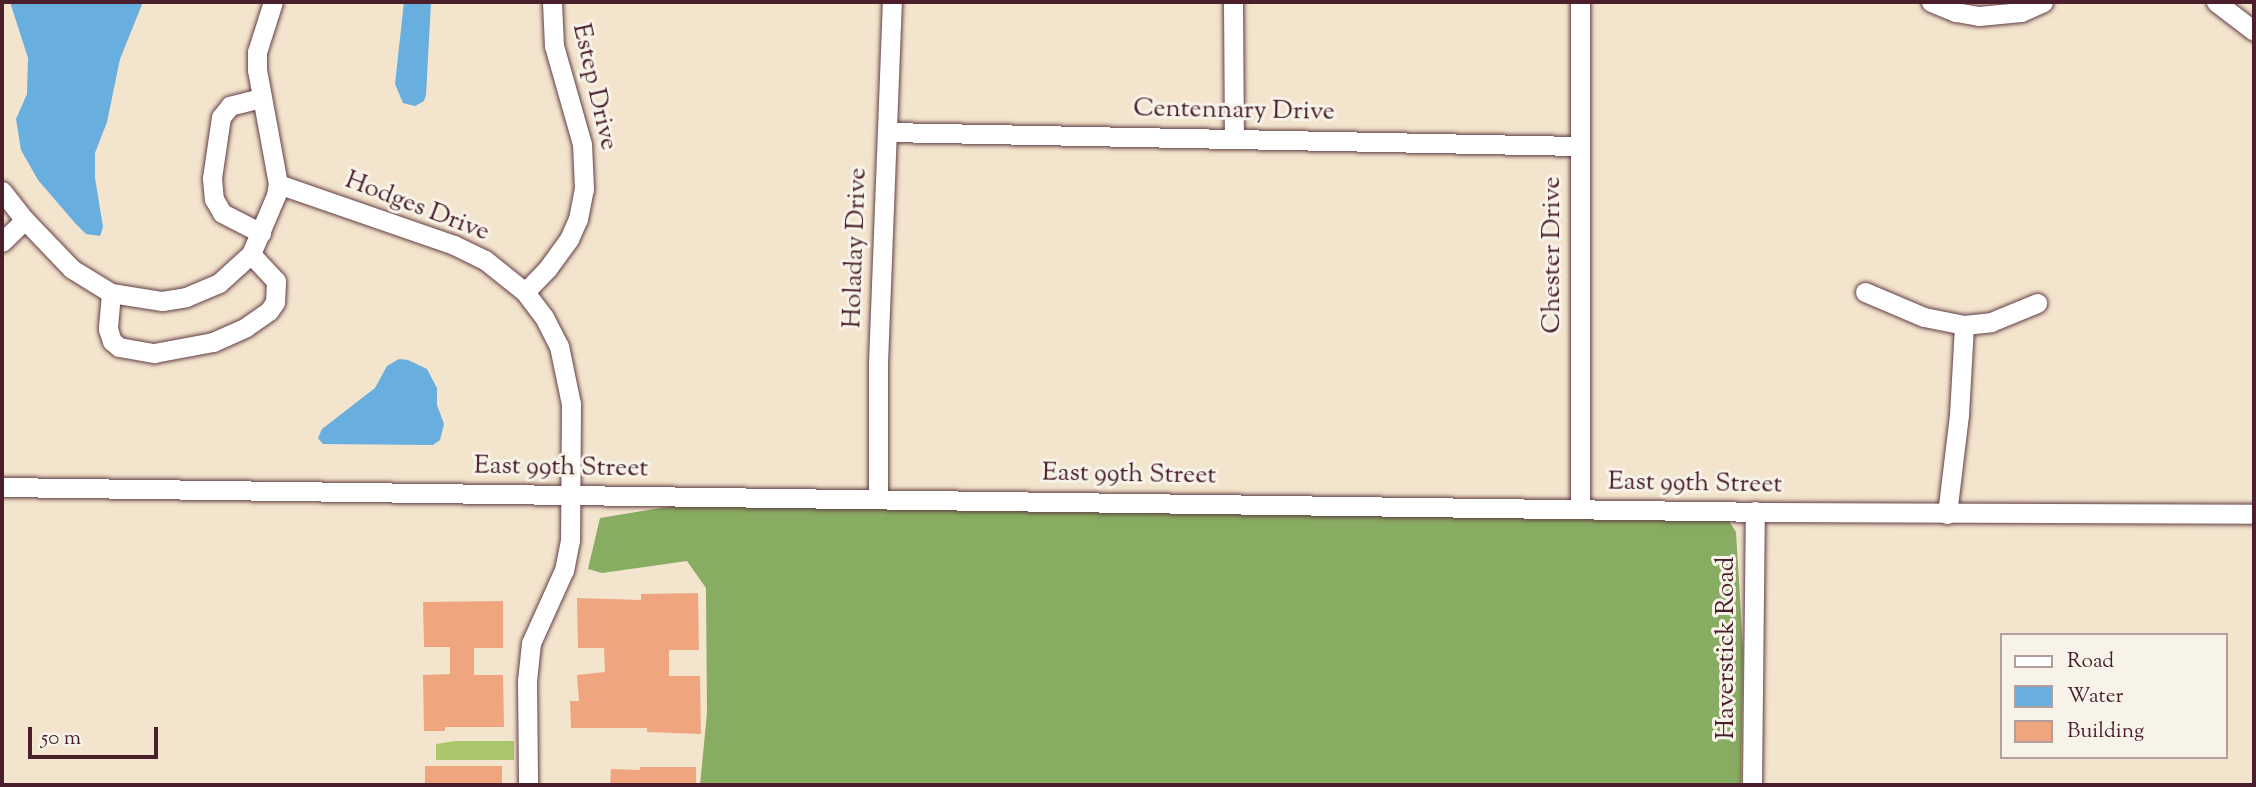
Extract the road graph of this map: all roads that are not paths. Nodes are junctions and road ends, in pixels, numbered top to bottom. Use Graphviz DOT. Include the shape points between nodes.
graph roads {
  1 [pos="273,2"];
  2 [pos="552,2"];
  3 [pos="892,2"];
  4 [pos="1233,2"];
  5 [pos="1580,2"];
  6 [pos="1931,2"];
  7 [pos="2043,2"];
  8 [pos="2216,2"];
  9 [pos="2254,31"];
  10 [pos="261,98"];
  11 [pos="887,131"];
  12 [pos="1234,138"];
  13 [pos="1579,146"];
  14 [pos="278,184"];
  15 [pos="2,191"];
  16 [pos="25,220"];
  17 [pos="261,233"];
  18 [pos="2,242"];
  19 [pos="251,254"];
  20 [pos="525,292"];
  21 [pos="1865,292"];
  22 [pos="111,293"];
  23 [pos="2037,303"];
  24 [pos="1964,325"];
  25 [pos="2,487"];
  26 [pos="572,494"];
  27 [pos="877,497"];
  28 [pos="1580,508"];
  29 [pos="1755,512"];
  30 [pos="1947,514"];
  31 [pos="2254,514"];
  32 [pos="528,785"];
  33 [pos="1752,785"];
  1 -- 10 [label="street" via="257,52"];
  2 -- 20 [label="street, Estep Drive" via="554,46 582,144 584,188 569,239"];
  3 -- 11 [label="street, Holaday Drive"];
  4 -- 12 [label="street"];
  5 -- 13 [label="street, Chester Drive"];
  6 -- 7 [label="street" via="1979,16 2021,12"];
  8 -- 9 [label="street"];
  10 -- 14 [label="street"];
  10 -- 17 [label="street" via="230,106 221,117 212,178 214,199 222,213"];
  11 -- 12 [label="street, Centennary Drive"];
  11 -- 27 [label="street, Holaday Drive" via="877,363"];
  12 -- 13 [label="street, Centennary Drive"];
  13 -- 28 [label="street, Chester Drive"];
  14 -- 17 [label="street"];
  14 -- 20 [label="street, Hodges Drive" via="472,252"];
  15 -- 16 [label="street"];
  16 -- 18 [label="street"];
  16 -- 22 [label="street" via="72,269"];
  17 -- 19 [label="street"];
  19 -- 22 [label="street" via="219,283 186,297 146,301"];
  19 -- 22 [label="street" via="275,281 275,302 246,327 213,342 154,353 119,347 109,336"];
  20 -- 26 [label="street, Hodges Drive" via="551,331 567,375"];
  21 -- 24 [label="street" via="1924,317"];
  23 -- 24 [label="street" via="1992,322"];
  24 -- 30 [label="street"];
  25 -- 26 [label="street, East 99th Street"];
  26 -- 27 [label="street, East 99th Street"];
  26 -- 32 [label="street, Hodges Drive" via="564,570 531,643"];
  27 -- 28 [label="street, East 99th Street"];
  28 -- 29 [label="street, East 99th Street"];
  29 -- 30 [label="street, East 99th Street"];
  29 -- 33 [label="street, Haverstick Road"];
  30 -- 31 [label="street, East 99th Street"];
}
